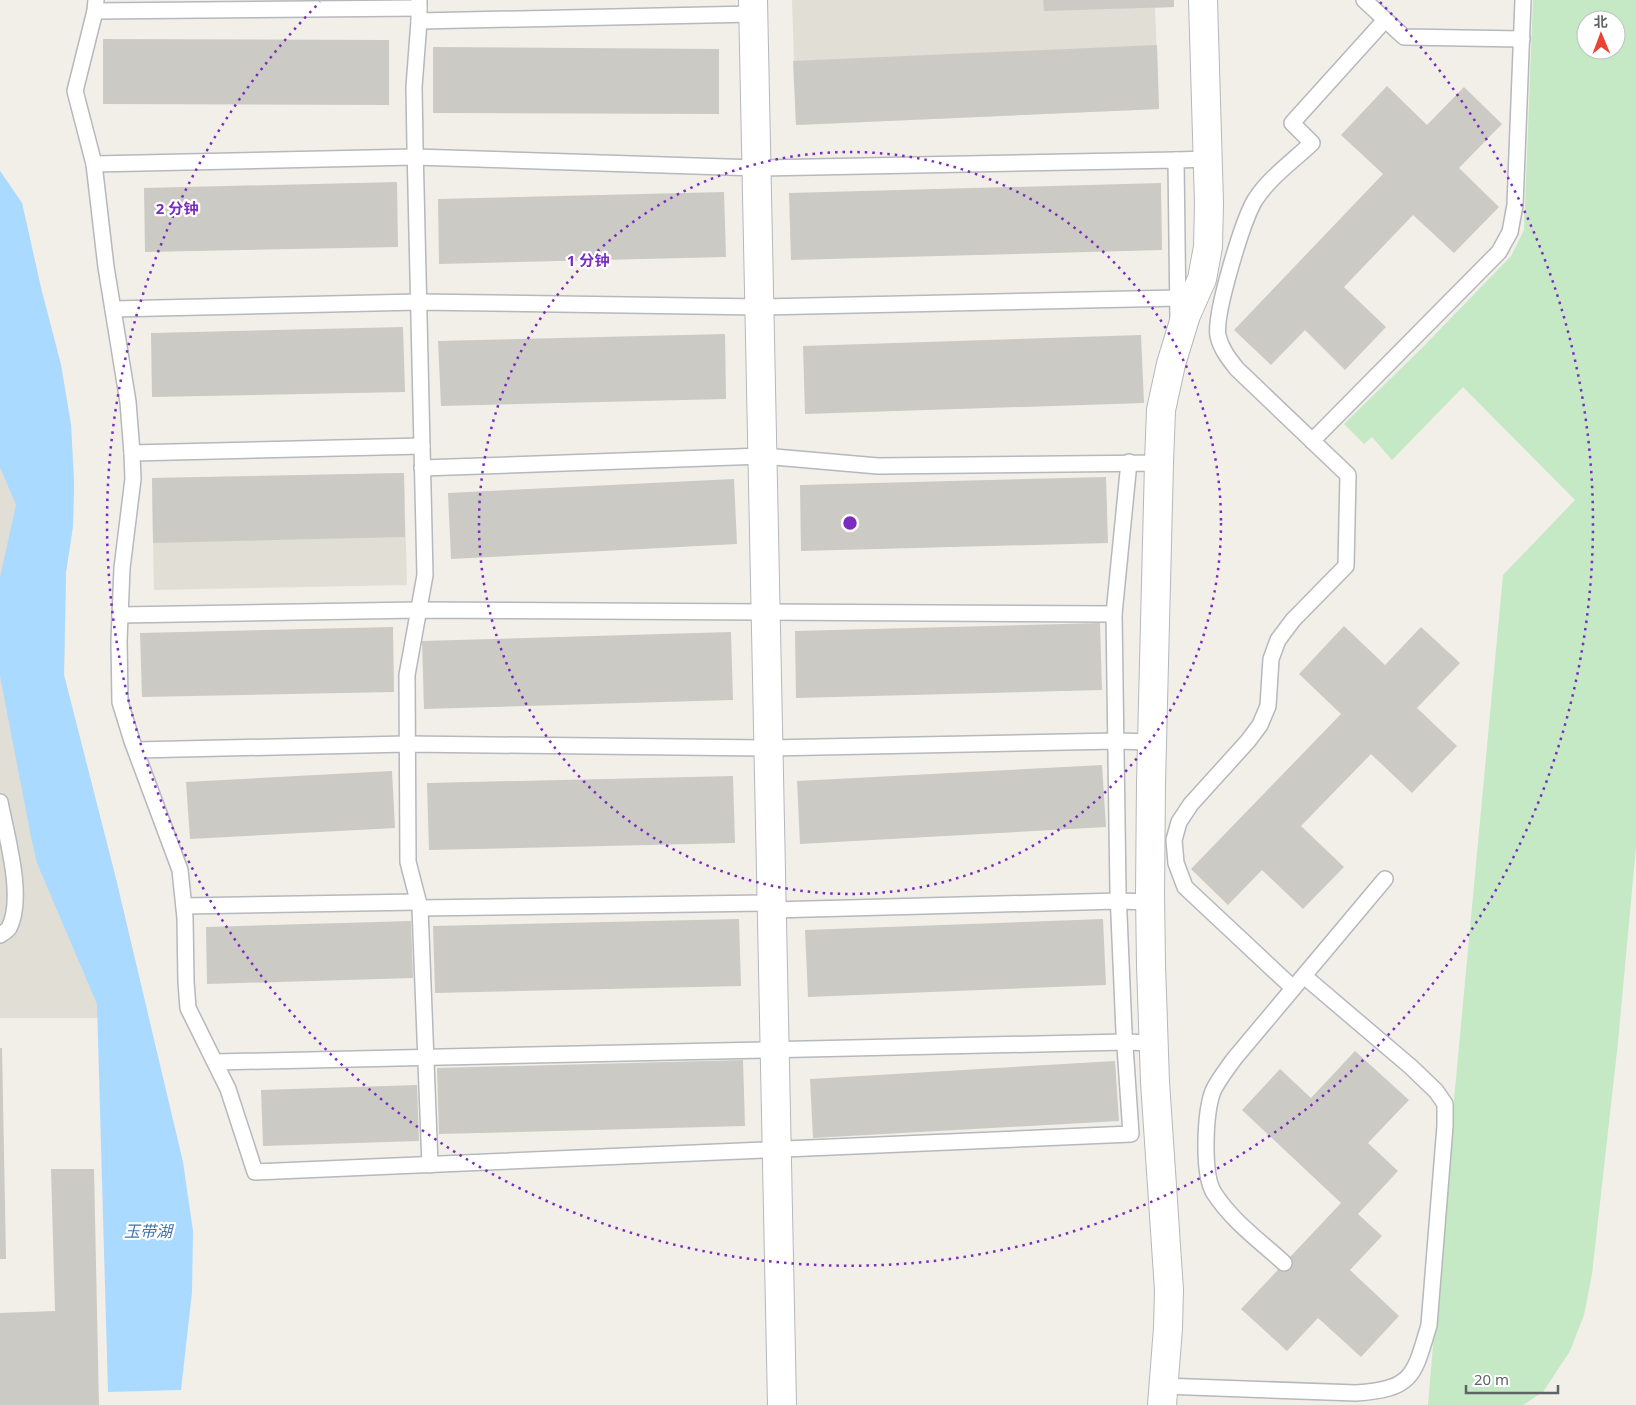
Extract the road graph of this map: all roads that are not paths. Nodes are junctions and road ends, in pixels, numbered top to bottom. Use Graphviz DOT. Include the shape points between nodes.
graph roads {
  1 [pos="1203,0"];
  2 [pos="1364,0"];
  3 [pos="1523,0"];
  4 [pos="95,6"];
  5 [pos="753,7"];
  6 [pos="419,10"];
  7 [pos="1385,20"];
  8 [pos="1522,39"];
  9 [pos="415,157"];
  10 [pos="1176,160"];
  11 [pos="1208,160"];
  12 [pos="94,164"];
  13 [pos="757,168"];
  14 [pos="1178,298"];
  15 [pos="418,302"];
  16 [pos="760,307"];
  17 [pos="113,309"];
  18 [pos="1178,341"];
  19 [pos="1312,441"];
  20 [pos="422,446"];
  21 [pos="132,454"];
  22 [pos="763,456"];
  23 [pos="1129,462"];
  24 [pos="1159,463"];
  25 [pos="422,468"];
  26 [pos="418,610"];
  27 [pos="766,613"];
  28 [pos="1114,614"];
  29 [pos="120,615"];
  30 [pos="1116,741"];
  31 [pos="1152,742"];
  32 [pos="407,744"];
  33 [pos="769,748"];
  34 [pos="136,750"];
  35 [pos="0,802"];
  36 [pos="1385,879"];
  37 [pos="1119,901"];
  38 [pos="1150,902"];
  39 [pos="419,905"];
  40 [pos="184,906"];
  41 [pos="772,907"];
  42 [pos="0,935"];
  43 [pos="1304,976"];
  44 [pos="1293,988"];
  45 [pos="1125,1042"];
  46 [pos="1153,1043"];
  47 [pos="775,1049"];
  48 [pos="426,1059"];
  49 [pos="215,1062"];
  50 [pos="777,1151"];
  51 [pos="430,1165"];
  52 [pos="1284,1263"];
  53 [pos="1163,1396"];
  54 [pos="782,1405"];
  1 -- 11 [label="street"];
  2 -- 7 [label="lane"];
  3 -- 8 [label="lane"];
  4 -- 6 [label="lane"];
  4 -- 12 [label="lane" via="75,91"];
  5 -- 6 [label="lane"];
  5 -- 13 [label="street"];
  6 -- 9 [label="lane" via="414,87"];
  7 -- 8 [label="lane" via="1404,37"];
  7 -- 19 [label="lane" via="1292,122 1312,143 1265,187 1255,201 1228,277 1220,313 1218,335 1224,352 1237,369"];
  8 -- 19 [label="lane" via="1515,205 1510,232 1499,252"];
  9 -- 12 [label="lane"];
  9 -- 13 [label="lane"];
  9 -- 15 [label="lane"];
  10 -- 11 [label="lane"];
  10 -- 13 [label="lane"];
  10 -- 14 [label="lane"];
  11 -- 18 [label="street" via="1208,247 1202,279"];
  12 -- 17 [label="lane"];
  13 -- 16 [label="street"];
  14 -- 16 [label="lane"];
  14 -- 18 [label="lane"];
  15 -- 16 [label="lane"];
  15 -- 17 [label="lane"];
  15 -- 20 [label="lane"];
  16 -- 22 [label="street"];
  17 -- 21 [label="lane" via="128,402"];
  18 -- 24 [label="street" via="1162,410"];
  19 -- 44 [label="lane" via="1348,475 1346,566 1278,640 1271,660 1268,706 1260,725 1191,804 1179,822 1174,840 1176,863 1185,887"];
  20 -- 21 [label="lane"];
  20 -- 25 [label="lane"];
  21 -- 29 [label="lane" via="133,479"];
  22 -- 23 [label="lane" via="878,466"];
  22 -- 25 [label="lane"];
  22 -- 27 [label="street"];
  23 -- 24 [label="lane"];
  23 -- 28 [label="lane"];
  24 -- 31 [label="street"];
  25 -- 26 [label="lane" via="425,575"];
  26 -- 27 [label="lane"];
  26 -- 29 [label="lane"];
  26 -- 32 [label="lane" via="407,674"];
  27 -- 28 [label="lane"];
  27 -- 33 [label="street"];
  28 -- 30 [label="lane"];
  29 -- 34 [label="lane" via="120,702"];
  30 -- 31 [label="lane"];
  30 -- 33 [label="lane"];
  30 -- 37 [label="lane"];
  31 -- 38 [label="street"];
  32 -- 33 [label="lane"];
  32 -- 34 [label="lane"];
  32 -- 39 [label="lane" via="408,862"];
  33 -- 41 [label="street"];
  34 -- 40 [label="lane" via="180,870"];
  35 -- 42 [label="lane" via="15,891 14,911 8,930"];
  36 -- 43 [label="lane"];
  37 -- 38 [label="lane"];
  37 -- 41 [label="lane"];
  37 -- 45 [label="lane"];
  38 -- 46 [label="street"];
  39 -- 40 [label="lane"];
  39 -- 41 [label="lane"];
  39 -- 48 [label="lane"];
  40 -- 49 [label="lane" via="188,1008"];
  41 -- 47 [label="street"];
  43 -- 44 [label="lane"];
  43 -- 53 [label="lane" via="1411,1067 1445,1104 1429,1325 1422,1350 1414,1370 1400,1384 1380,1391"];
  44 -- 52 [label="lane" via="1234,1059 1214,1090 1208,1115 1206,1162 1212,1190 1228,1213"];
  45 -- 46 [label="lane"];
  45 -- 47 [label="lane"];
  45 -- 50 [label="lane" via="1131,1134"];
  46 -- 53 [label="street" via="1169,1290"];
  47 -- 48 [label="lane"];
  47 -- 50 [label="street"];
  48 -- 49 [label="lane"];
  48 -- 51 [label="lane"];
  49 -- 51 [label="lane" via="228,1089 255,1172"];
  50 -- 51 [label="lane"];
  50 -- 54 [label="street"];
}
